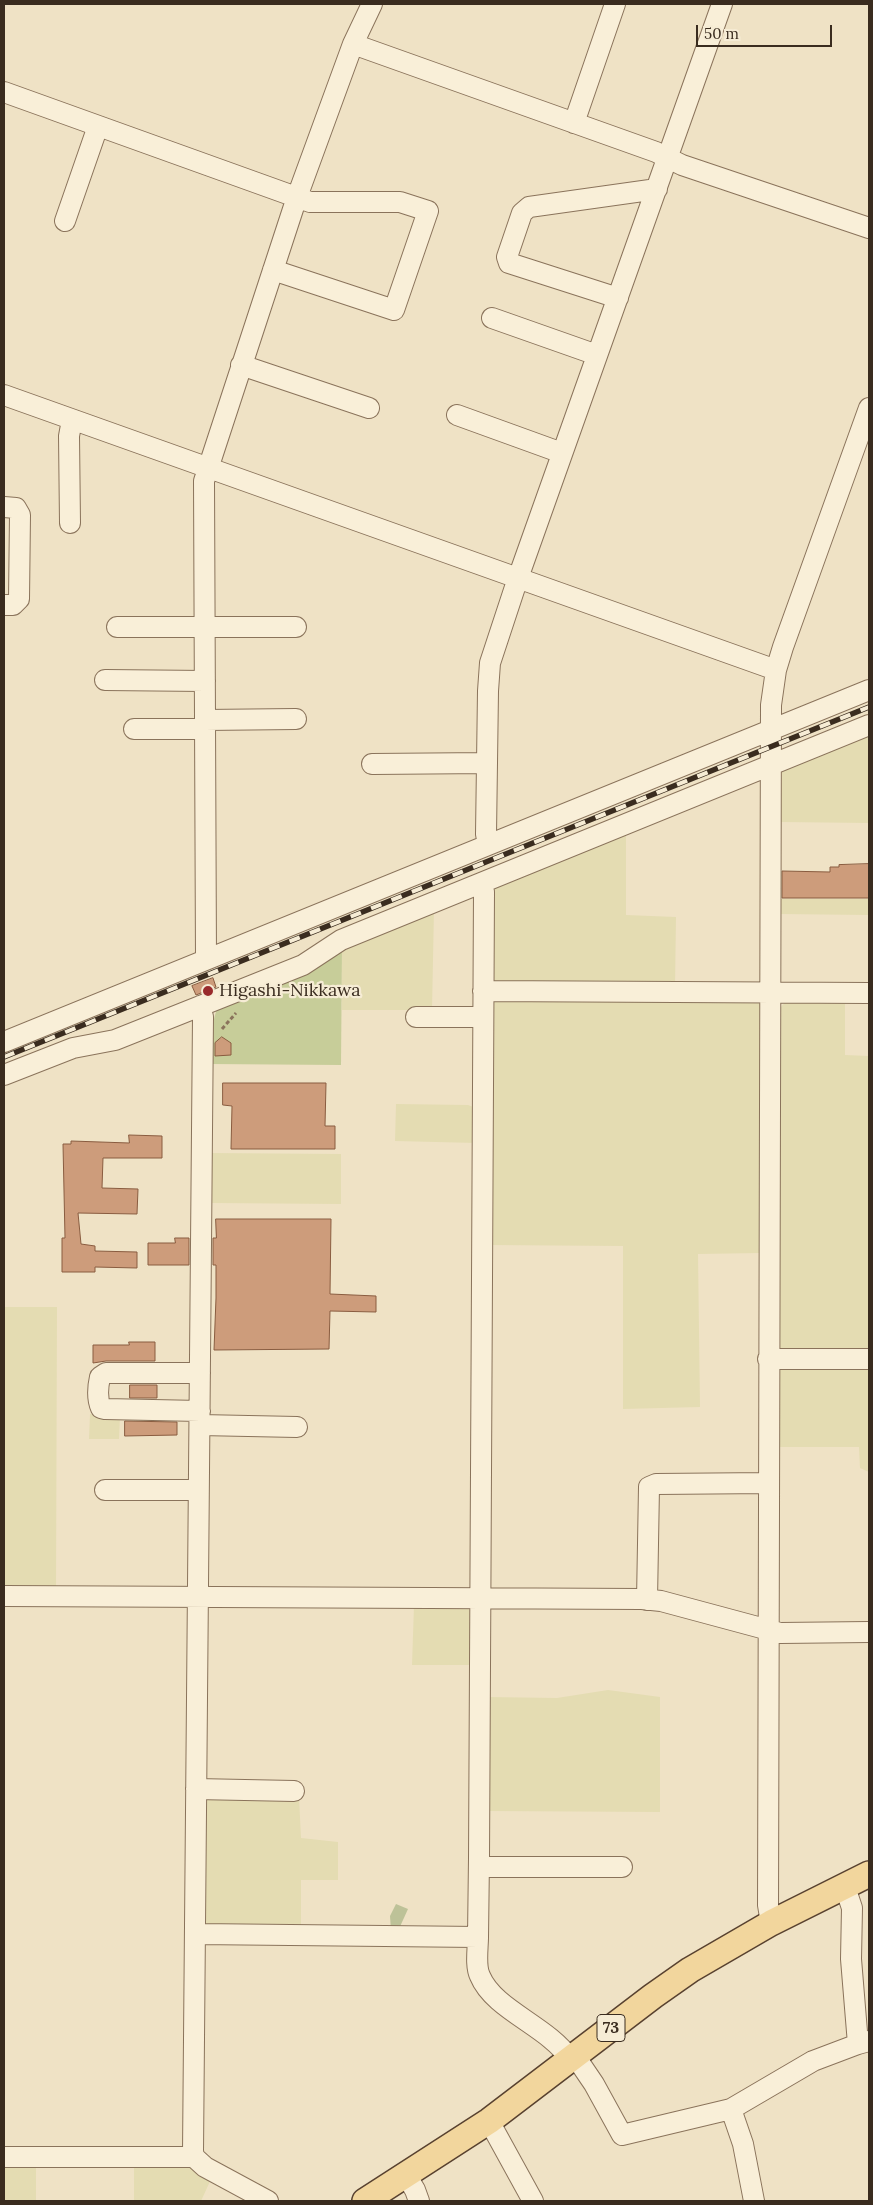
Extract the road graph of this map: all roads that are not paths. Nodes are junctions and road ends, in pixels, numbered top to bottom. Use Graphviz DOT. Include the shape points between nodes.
graph roads {
  1 [pos="372,4"];
  2 [pos="615,4"];
  3 [pos="722,4"];
  4 [pos="353,44"];
  5 [pos="4,92"];
  6 [pos="574,123"];
  7 [pos="98,126"];
  8 [pos="668,157"];
  9 [pos="657,189"];
  10 [pos="298,197"];
  11 [pos="65,221"];
  12 [pos="869,228"];
  13 [pos="273,270"];
  14 [pos="618,298"];
  15 [pos="492,318"];
  16 [pos="597,355"];
  17 [pos="241,365"];
  18 [pos="4,395"];
  19 [pos="369,408"];
  20 [pos="869,408"];
  21 [pos="457,416"];
  22 [pos="72,420"];
  23 [pos="562,453"];
  24 [pos="207,468"];
  25 [pos="4,507"];
  26 [pos="70,523"];
  27 [pos="518,578"];
  28 [pos="4,605"];
  29 [pos="117,627"];
  30 [pos="205,627"];
  31 [pos="296,627"];
  32 [pos="776,670"];
  33 [pos="105,680"];
  34 [pos="205,681"];
  35 [pos="869,690"];
  36 [pos="296,719"];
  37 [pos="205,725"];
  38 [pos="869,725"];
  39 [pos="134,729"];
  40 [pos="771,730"];
  41 [pos="487,763"];
  42 [pos="372,764"];
  43 [pos="772,765"];
  44 [pos="488,845"];
  45 [pos="481,883"];
  46 [pos="206,959"];
  47 [pos="482,991"];
  48 [pos="771,993"];
  49 [pos="869,993"];
  50 [pos="200,1006"];
  51 [pos="416,1017"];
  52 [pos="482,1017"];
  53 [pos="4,1042"];
  54 [pos="4,1075"];
  55 [pos="768,1359"];
  56 [pos="869,1359"];
  57 [pos="200,1373"];
  58 [pos="200,1418"];
  59 [pos="297,1427"];
  60 [pos="768,1483"];
  61 [pos="105,1490"];
  62 [pos="198,1490"];
  63 [pos="4,1596"];
  64 [pos="198,1597"];
  65 [pos="482,1598"];
  66 [pos="647,1600"];
  67 [pos="768,1630"];
  68 [pos="869,1632"];
  69 [pos="196,1789"];
  70 [pos="294,1791"];
  71 [pos="479,1867"];
  72 [pos="622,1867"];
  73 [pos="869,1874"];
  74 [pos="845,1887"];
  75 [pos="771,1923"];
  76 [pos="197,1934"];
  77 [pos="478,1937"];
  78 [pos="864,2042"];
  79 [pos="573,2057"];
  80 [pos="731,2109"];
  81 [pos="489,2121"];
  82 [pos="4,2157"];
  83 [pos="194,2157"];
  84 [pos="406,2175"];
  85 [pos="268,2201"];
  86 [pos="365,2201"];
  87 [pos="419,2201"];
  88 [pos="533,2201"];
  89 [pos="754,2201"];
  1 -- 4 [label="street"];
  2 -- 6 [label="street"];
  3 -- 8 [label="street"];
  4 -- 6 [label="street"];
  4 -- 10 [label="street"];
  5 -- 7 [label="street"];
  6 -- 8 [label="street"];
  7 -- 10 [label="street"];
  7 -- 11 [label="street"];
  8 -- 9 [label="street"];
  8 -- 12 [label="street" via="682,165"];
  9 -- 14 [label="street"];
  9 -- 14 [label="street" via="529,207 522,213 507,257 509,263"];
  10 -- 13 [label="street"];
  10 -- 13 [label="street" via="310,202 400,202 428,211 394,310"];
  13 -- 17 [label="street"];
  14 -- 16 [label="street"];
  15 -- 16 [label="street"];
  16 -- 23 [label="street"];
  17 -- 19 [label="street"];
  17 -- 24 [label="street"];
  18 -- 22 [label="street"];
  20 -- 32 [label="street"];
  21 -- 23 [label="street"];
  22 -- 24 [label="street"];
  22 -- 26 [label="street" via="69,436"];
  23 -- 27 [label="street"];
  24 -- 27 [label="street"];
  24 -- 30 [label="street" via="204,481"];
  25 -- 28 [label="street" via="16,508 20,515 19,598 14,605"];
  27 -- 32 [label="street"];
  27 -- 41 [label="street" via="490,663"];
  29 -- 30 [label="street"];
  30 -- 31 [label="street"];
  30 -- 34 [label="street"];
  32 -- 40 [label="street"];
  33 -- 34 [label="street"];
  34 -- 37 [label="street"];
  35 -- 40 [label="street"];
  36 -- 37 [label="street"];
  37 -- 39 [label="street"];
  37 -- 46 [label="street"];
  38 -- 43 [label="street"];
  40 -- 43 [label="street"];
  40 -- 44 [label="street"];
  41 -- 42 [label="street"];
  41 -- 44 [label="street"];
  43 -- 45 [label="street"];
  43 -- 48 [label="street"];
  44 -- 46 [label="street"];
  45 -- 47 [label="street" via="484,892"];
  45 -- 50 [label="street" via="341,940 303,965"];
  46 -- 53 [label="street"];
  47 -- 48 [label="street"];
  47 -- 52 [label="street"];
  48 -- 49 [label="street"];
  48 -- 55 [label="street"];
  50 -- 54 [label="street" via="115,1040 65,1050"];
  50 -- 57 [label="street" via="203,1017"];
  51 -- 52 [label="street"];
  52 -- 65 [label="street"];
  55 -- 56 [label="street"];
  55 -- 60 [label="street"];
  57 -- 58 [label="street"];
  57 -- 58 [label="street" via="106,1373 100,1377 99,1404 105,1409"];
  58 -- 59 [label="street"];
  58 -- 62 [label="street"];
  60 -- 66 [label="street" via="656,1484 648,1487"];
  60 -- 67 [label="street"];
  61 -- 62 [label="street"];
  62 -- 64 [label="street"];
  63 -- 64 [label="street"];
  64 -- 65 [label="street"];
  64 -- 69 [label="street"];
  65 -- 66 [label="street"];
  65 -- 71 [label="street"];
  66 -- 67 [label="street"];
  67 -- 68 [label="street" via="780,1633"];
  67 -- 75 [label="street" via="768,1905"];
  69 -- 70 [label="street"];
  69 -- 76 [label="street"];
  71 -- 72 [label="street"];
  71 -- 77 [label="street"];
  73 -- 74 [label="main road, 73"];
  74 -- 75 [label="main road, 73"];
  74 -- 78 [label="street" via="852,1908 852,1959"];
  75 -- 79 [label="main road, 73" via="690,1970"];
  76 -- 77 [label="street"];
  76 -- 83 [label="street"];
  77 -- 79 [label="street" via="479,1974 487,1988"];
  78 -- 80 [label="street" via="813,2061"];
  79 -- 80 [label="street" via="590,2078 622,2135"];
  79 -- 81 [label="main road, 73"];
  80 -- 89 [label="street" via="743,2144"];
  81 -- 84 [label="main road, 73"];
  81 -- 88 [label="street"];
  82 -- 83 [label="street"];
  83 -- 85 [label="street" via="204,2167"];
  84 -- 86 [label="main road, 73"];
  84 -- 87 [label="street"];
}
